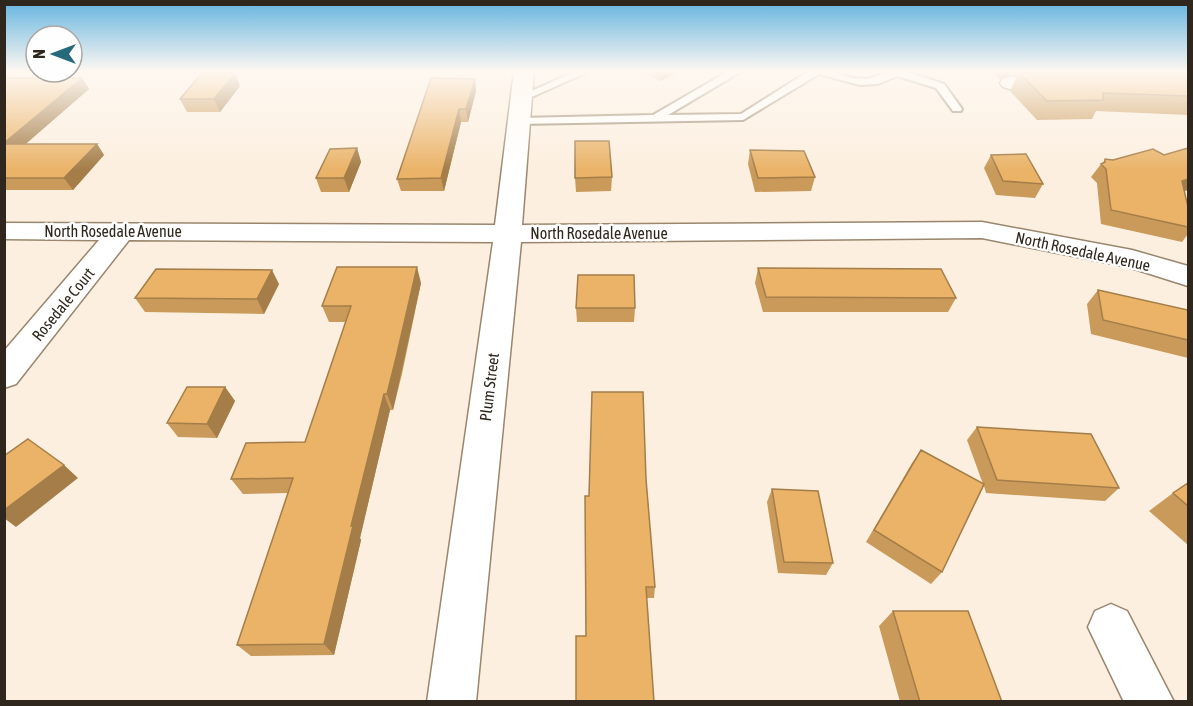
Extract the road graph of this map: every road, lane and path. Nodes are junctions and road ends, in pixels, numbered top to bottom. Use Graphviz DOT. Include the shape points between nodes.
graph roads {
  1 [pos="520,104"];
  2 [pos="565,104"];
  3 [pos="678,104"];
  4 [pos="764,104"];
  5 [pos="953,104"];
  6 [pos="957,109"];
  7 [pos="653,118"];
  8 [pos="4,231"];
  9 [pos="121,232"];
  10 [pos="508,234"];
  11 [pos="1188,276"];
  12 [pos="4,375"];
  13 [pos="1111,627"];
  14 [pos="451,702"];
  15 [pos="1150,702"];
  1 -- 10 [label="street, Plum Street"];
  2 -- 7 [label="lane"];
  3 -- 7 [label="lane"];
  4 -- 7 [label="lane" via="742,117"];
  5 -- 6 [label="lane"];
  8 -- 9 [label="street, North Rosedale Avenue"];
  9 -- 10 [label="street, North Rosedale Avenue"];
  9 -- 12 [label="street, Rosedale Court"];
  10 -- 11 [label="street, North Rosedale Avenue" via="982,231 1132,259"];
  10 -- 14 [label="street, Plum Street"];
  13 -- 15 [label="street"];
}
